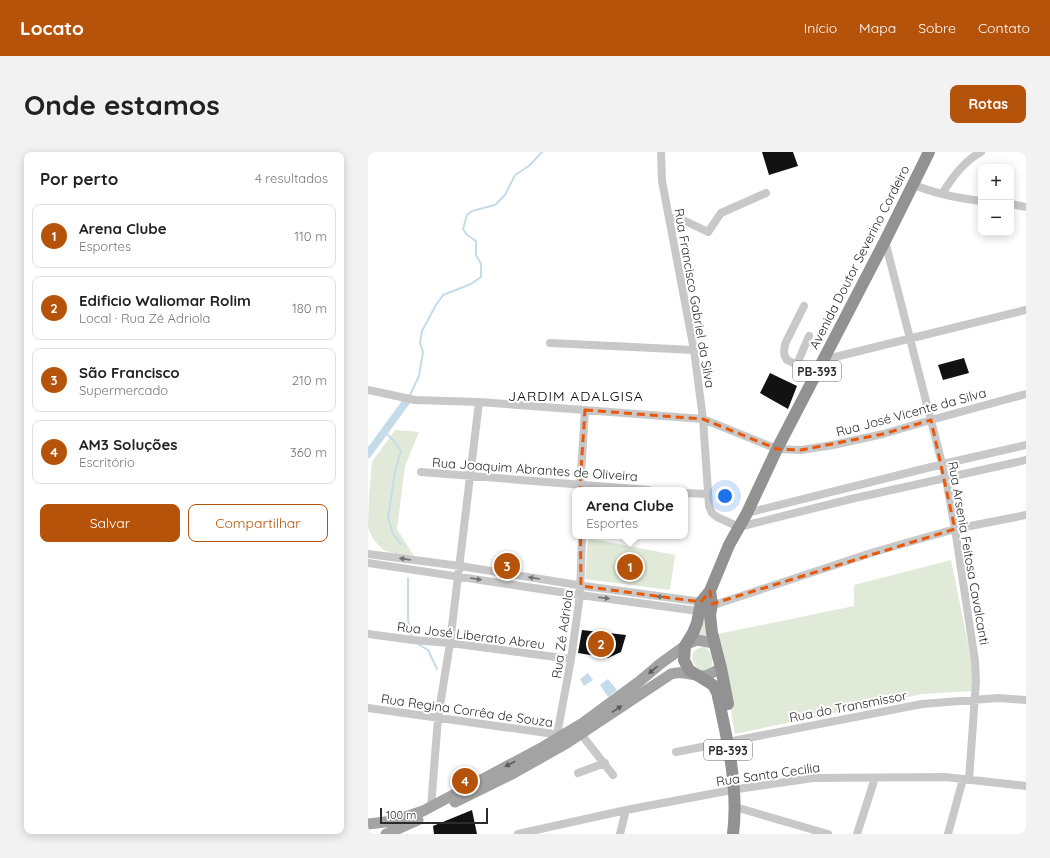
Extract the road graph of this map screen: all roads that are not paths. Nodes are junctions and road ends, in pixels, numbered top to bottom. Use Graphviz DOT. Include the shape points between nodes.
graph roads {
  1 [pos="661,152"];
  2 [pos="929,152"];
  3 [pos="981,152"];
  4 [pos="912,184"];
  5 [pos="766,193"];
  6 [pos="942,194"];
  7 [pos="978,200"];
  8 [pos="1014,205"];
  9 [pos="1026,207"];
  10 [pos="669,219"];
  11 [pos="885,241"];
  12 [pos="804,306"];
  13 [pos="1026,310"];
  14 [pos="809,336"];
  15 [pos="910,339"];
  16 [pos="550,343"];
  17 [pos="694,350"];
  18 [pos="823,360"];
  19 [pos="797,364"];
  20 [pos="816,374"];
  21 [pos="368,390"];
  22 [pos="1026,394"];
  23 [pos="480,402"];
  24 [pos="585,410"];
  25 [pos="703,419"];
  26 [pos="930,420"];
  27 [pos="1026,445"];
  28 [pos="777,449"];
  29 [pos="1026,460"];
  30 [pos="943,464"];
  31 [pos="421,472"];
  32 [pos="471,477"];
  33 [pos="946,479"];
  34 [pos="580,487"];
  35 [pos="688,493"];
  36 [pos="707,494"];
  37 [pos="747,513"];
  38 [pos="1026,516"];
  39 [pos="739,527"];
  40 [pos="955,529"];
  41 [pos="582,539"];
  42 [pos="368,554"];
  43 [pos="368,563"];
  44 [pos="460,566"];
  45 [pos="458,577"];
  46 [pos="581,586"];
  47 [pos="580,595"];
  48 [pos="704,606"];
  49 [pos="368,634"];
  50 [pos="450,643"];
  51 [pos="714,643"];
  52 [pos="685,646"];
  53 [pos="571,659"];
  54 [pos="721,668"];
  55 [pos="698,675"];
  56 [pos="974,700"];
  57 [pos="1026,700"];
  58 [pos="368,708"];
  59 [pos="438,718"];
  60 [pos="581,734"];
  61 [pos="560,735"];
  62 [pos="731,742"];
  63 [pos="676,752"];
  64 [pos="605,763"];
  65 [pos="578,773"];
  66 [pos="613,775"];
  67 [pos="875,778"];
  68 [pos="966,780"];
  69 [pos="1026,786"];
  70 [pos="738,789"];
  71 [pos="431,807"];
  72 [pos="739,808"];
  73 [pos="626,810"];
  74 [pos="368,824"];
  75 [pos="386,834"];
  76 [pos="520,834"];
  77 [pos="620,834"];
  78 [pos="733,834"];
  79 [pos="741,834"];
  80 [pos="828,834"];
  81 [pos="857,834"];
  82 [pos="948,834"];
  1 -- 10 [label="street, Rua Francisco Gabriel da Silva" via="662,181"];
  2 -- 4 [label="highway, Avenida Doutor Severino Cordeiro / PB-393"];
  3 -- 6 [label="street" via="964,164"];
  4 -- 6 [label="street"];
  4 -- 11 [label="highway, Avenida Doutor Severino Cordeiro / PB-393"];
  5 -- 10 [label="street" via="721,213 708,232 679,218"];
  6 -- 7 [label="street"];
  8 -- 9 [label="street"];
  10 -- 17 [label="street, Rua Francisco Gabriel da Silva"];
  11 -- 15 [label="street, Rua Arsenia Feitosa Cavalcanti"];
  11 -- 18 [label="highway, Avenida Doutor Severino Cordeiro / PB-393"];
  12 -- 19 [label="street" via="784,350 787,360"];
  13 -- 15 [label="street"];
  14 -- 19 [label="street"];
  15 -- 18 [label="street"];
  15 -- 26 [label="street, Rua Arsenia Feitosa Cavalcanti"];
  16 -- 17 [label="street"];
  17 -- 25 [label="street, Rua Francisco Gabriel da Silva"];
  18 -- 20 [label="highway, Avenida Doutor Severino Cordeiro / PB-393"];
  19 -- 20 [label="street"];
  20 -- 28 [label="highway, Avenida Doutor Severino Cordeiro / PB-393"];
  21 -- 23 [label="street, Rua José Vicente da Silva" via="415,400"];
  22 -- 26 [label="street, Rua José Vicente da Silva"];
  23 -- 24 [label="street, Rua José Vicente da Silva"];
  23 -- 32 [label="street"];
  24 -- 25 [label="street, Rua José Vicente da Silva"];
  24 -- 34 [label="street"];
  25 -- 28 [label="street, Rua José Vicente da Silva"];
  25 -- 36 [label="street, Rua Francisco Gabriel da Silva"];
  26 -- 28 [label="street, Rua José Vicente da Silva" via="833,445 801,450"];
  26 -- 30 [label="street, Rua Arsenia Feitosa Cavalcanti"];
  27 -- 30 [label="street"];
  28 -- 37 [label="highway, Avenida Doutor Severino Cordeiro / PB-393"];
  29 -- 33 [label="street"];
  30 -- 33 [label="street, Rua Arsenia Feitosa Cavalcanti"];
  30 -- 37 [label="street"];
  31 -- 32 [label="street, Rua Joaquim Abrantes de Oliveira"];
  32 -- 34 [label="street, Rua Joaquim Abrantes de Oliveira"];
  32 -- 44 [label="street"];
  33 -- 39 [label="street"];
  33 -- 40 [label="street, Rua Arsenia Feitosa Cavalcanti"];
  35 -- 36 [label="street"];
  36 -- 39 [label="street, Rua Francisco Gabriel da Silva" via="712,513"];
  37 -- 39 [label="highway, Avenida Doutor Severino Cordeiro / PB-393"];
  38 -- 40 [label="street"];
  39 -- 48 [label="highway, Avenida Doutor Severino Cordeiro / PB-393"];
  40 -- 48 [label="street" via="874,552 724,602"];
  40 -- 56 [label="street, Rua Arsenia Feitosa Cavalcanti" via="975,661"];
  41 -- 46 [label="street, Rua Zé Adriola"];
  44 -- 42 [label="street, one-way"];
  43 -- 45 [label="street"];
  44 -- 45 [label="street"];
  46 -- 44 [label="street, one-way"];
  45 -- 47 [label="street, one-way"];
  45 -- 50 [label="street"];
  46 -- 47 [label="street, Rua Zé Adriola"];
  48 -- 46 [label="street, one-way"];
  47 -- 48 [label="street, one-way"];
  47 -- 53 [label="street, Rua Zé Adriola"];
  48 -- 51 [label="highway, Avenida Doutor Severino Cordeiro / PB-393" via="710,615"];
  48 -- 52 [label="highway, Avenida Doutor Severino Cordeiro / PB-393"];
  49 -- 50 [label="street, Rua José Liberato Abreu"];
  50 -- 53 [label="street, Rua José Liberato Abreu"];
  50 -- 59 [label="street"];
  51 -- 52 [label="main road" via="697,640"];
  51 -- 54 [label="highway"];
  52 -- 55 [label="highway" via="685,664"];
  52 -- 61 [label="main road, one-way" via="583,723"];
  53 -- 61 [label="street, Rua Zé Adriola"];
  54 -- 55 [label="main road" via="707,675"];
  54 -- 62 [label="highway, PB-393"];
  60 -- 55 [label="main road, one-way" via="671,674 680,672"];
  55 -- 62 [label="highway, PB-393" via="713,685 717,692"];
  56 -- 57 [label="street, Rua do Transmissor"];
  56 -- 62 [label="street, Rua do Transmissor" via="922,704"];
  56 -- 68 [label="street, Rua Arsenia Feitosa Cavalcanti"];
  58 -- 59 [label="street, Rua Regina Corrêa de Souza"];
  59 -- 61 [label="street, Rua Regina Corrêa de Souza"];
  59 -- 71 [label="street"];
  60 -- 64 [label="street"];
  60 -- 75 [label="main road" via="512,774"];
  61 -- 71 [label="main road, one-way" via="543,748"];
  62 -- 63 [label="street, Rua do Transmissor"];
  62 -- 70 [label="highway, PB-393"];
  64 -- 65 [label="street"];
  64 -- 66 [label="street"];
  67 -- 68 [label="street, Rua Santa Cecilia" via="945,777"];
  67 -- 70 [label="street, Rua Santa Cecilia" via="812,778"];
  67 -- 81 [label="street"];
  68 -- 69 [label="street, Rua Santa Cecilia"];
  68 -- 82 [label="street, Rua Arsenia Feitosa Cavalcanti"];
  70 -- 72 [label="highway, PB-393"];
  70 -- 73 [label="street, Rua Santa Cecilia"];
  71 -- 74 [label="main road" via="393,821"];
  72 -- 78 [label="highway, PB-393"];
  72 -- 79 [label="highway, PB-393"];
  72 -- 80 [label="street"];
  73 -- 76 [label="street, Rua Santa Cecilia"];
  73 -- 77 [label="street"];
}
